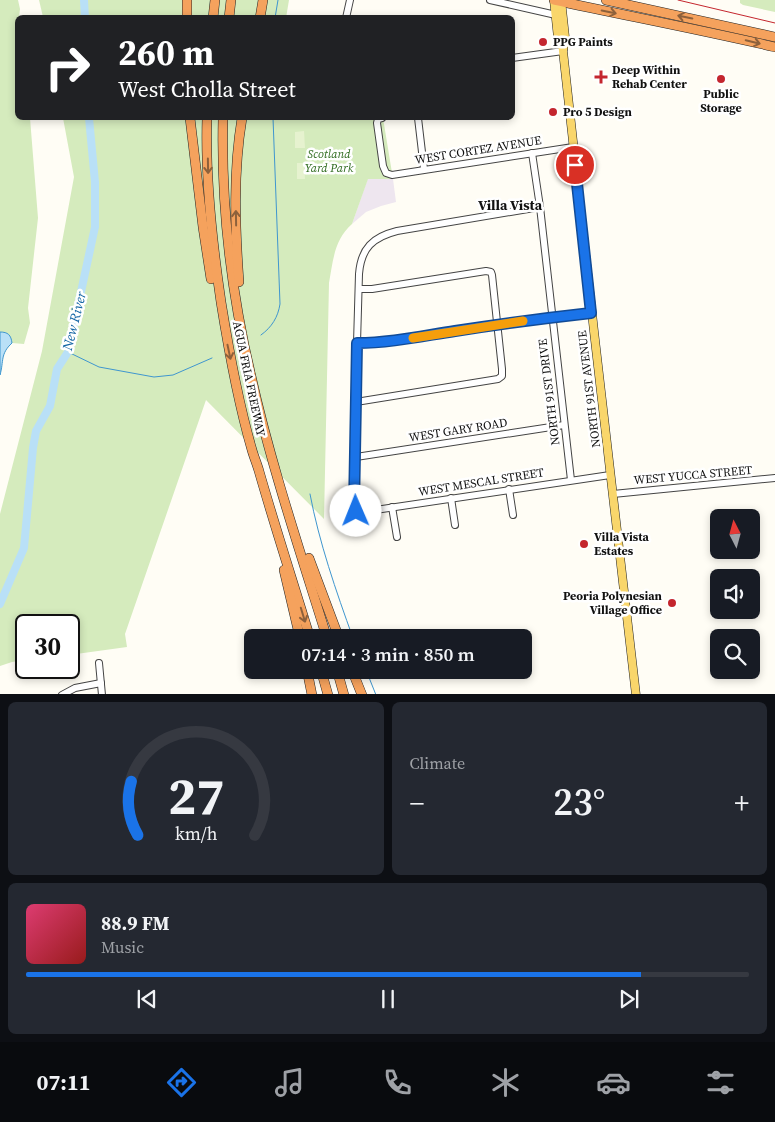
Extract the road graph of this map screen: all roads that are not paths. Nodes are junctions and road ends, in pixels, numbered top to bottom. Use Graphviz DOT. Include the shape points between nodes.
graph roads {
  1 [pos="187,0"];
  2 [pos="214,0"];
  3 [pos="231,0"];
  4 [pos="262,0"];
  5 [pos="350,0"];
  6 [pos="490,0"];
  7 [pos="558,0"];
  8 [pos="606,0"];
  9 [pos="187,15"];
  10 [pos="213,15"];
  11 [pos="229,15"];
  12 [pos="260,15"];
  13 [pos="347,15"];
  14 [pos="556,15"];
  15 [pos="732,32"];
  16 [pos="775,37"];
  17 [pos="775,47"];
  18 [pos="563,51"];
  19 [pos="515,58"];
  20 [pos="190,120"];
  21 [pos="207,120"];
  22 [pos="223,120"];
  23 [pos="242,120"];
  24 [pos="379,120"];
  25 [pos="418,120"];
  26 [pos="573,147"];
  27 [pos="532,153"];
  28 [pos="424,170"];
  29 [pos="540,207"];
  30 [pos="358,289"];
  31 [pos="236,302"];
  32 [pos="221,304"];
  33 [pos="591,313"];
  34 [pos="552,318"];
  35 [pos="497,324"];
  36 [pos="357,343"];
  37 [pos="356,402"];
  38 [pos="564,425"];
  39 [pos="269,447"];
  40 [pos="252,451"];
  41 [pos="356,457"];
  42 [pos="610,474"];
  43 [pos="775,478"];
  44 [pos="571,480"];
  45 [pos="509,489"];
  46 [pos="612,494"];
  47 [pos="451,498"];
  48 [pos="392,508"];
  49 [pos="513,515"];
  50 [pos="455,525"];
  51 [pos="397,536"];
  52 [pos="298,629"];
  53 [pos="307,629"];
  54 [pos="324,629"];
  55 [pos="335,629"];
  56 [pos="99,663"];
  57 [pos="308,679"];
  58 [pos="324,679"];
  59 [pos="340,679"];
  60 [pos="356,679"];
  61 [pos="101,683"];
  62 [pos="62,694"];
  63 [pos="102,694"];
  64 [pos="312,694"];
  65 [pos="328,694"];
  66 [pos="344,694"];
  67 [pos="362,694"];
  68 [pos="636,694"];
  1 -- 9 [label="highway"];
  2 -- 10 [label="highway"];
  3 -- 11 [label="highway"];
  4 -- 12 [label="highway"];
  5 -- 13 [label="street"];
  6 -- 14 [label="street"];
  7 -- 14 [label="main road, NORTH 91ST AVENUE"];
  7 -- 15 [label="highway, one-way" via="618,14"];
  7 -- 18 [label="main road, NORTH 91ST AVENUE" via="565,37"];
  15 -- 8 [label="highway, one-way"];
  14 -- 18 [label="main road, NORTH 91ST AVENUE"];
  15 -- 16 [label="highway"];
  15 -- 17 [label="highway, one-way"];
  18 -- 19 [label="street"];
  18 -- 26 [label="main road, NORTH 91ST AVENUE"];
  20 -- 32 [label="highway" via="211,276"];
  21 -- 32 [label="highway, AGUA FRIA FREEWAY, one-way" via="209,193"];
  22 -- 31 [label="highway, AGUA FRIA FREEWAY" via="226,210"];
  31 -- 23 [label="highway, one-way" via="240,282 236,192"];
  24 -- 28 [label="street, WEST CORTEZ AVENUE" via="386,173"];
  25 -- 28 [label="street"];
  26 -- 27 [label="street, WEST CORTEZ AVENUE"];
  26 -- 33 [label="main road, NORTH 91ST AVENUE"];
  27 -- 28 [label="street, WEST CORTEZ AVENUE"];
  27 -- 29 [label="street, NORTH 91ST DRIVE"];
  29 -- 30 [label="street" via="384,234 365,250"];
  29 -- 34 [label="street, NORTH 91ST DRIVE"];
  30 -- 35 [label="street" via="491,272"];
  30 -- 36 [label="street"];
  31 -- 39 [label="highway, AGUA FRIA FREEWAY"];
  32 -- 40 [label="highway, AGUA FRIA FREEWAY, one-way"];
  33 -- 34 [label="street"];
  33 -- 42 [label="main road, NORTH 91ST AVENUE"];
  34 -- 35 [label="street"];
  34 -- 38 [label="street, NORTH 91ST DRIVE"];
  35 -- 36 [label="street"];
  35 -- 37 [label="street" via="502,369 502,376 498,379"];
  36 -- 37 [label="street"];
  37 -- 41 [label="street"];
  38 -- 41 [label="street, WEST GARY ROAD"];
  38 -- 44 [label="street, NORTH 91ST DRIVE"];
  39 -- 54 [label="highway, AGUA FRIA FREEWAY"];
  39 -- 55 [label="highway" via="279,463"];
  40 -- 52 [label="highway" via="254,470"];
  40 -- 53 [label="highway, AGUA FRIA FREEWAY, one-way"];
  41 -- 48 [label="street, WEST MESCAL STREET" via="356,511"];
  42 -- 44 [label="street, WEST MESCAL STREET"];
  42 -- 46 [label="main road, NORTH 91ST AVENUE"];
  43 -- 46 [label="street, WEST YUCCA STREET"];
  44 -- 45 [label="street, WEST MESCAL STREET"];
  45 -- 47 [label="street, WEST MESCAL STREET"];
  45 -- 49 [label="street"];
  46 -- 68 [label="main road, NORTH 91ST AVENUE"];
  47 -- 48 [label="street, WEST MESCAL STREET"];
  47 -- 50 [label="street"];
  48 -- 51 [label="street"];
  56 -- 61 [label="street"];
  57 -- 64 [label="highway"];
  58 -- 65 [label="highway"];
  59 -- 66 [label="highway"];
  60 -- 67 [label="highway"];
  61 -- 62 [label="street"];
  61 -- 63 [label="street"];
}
